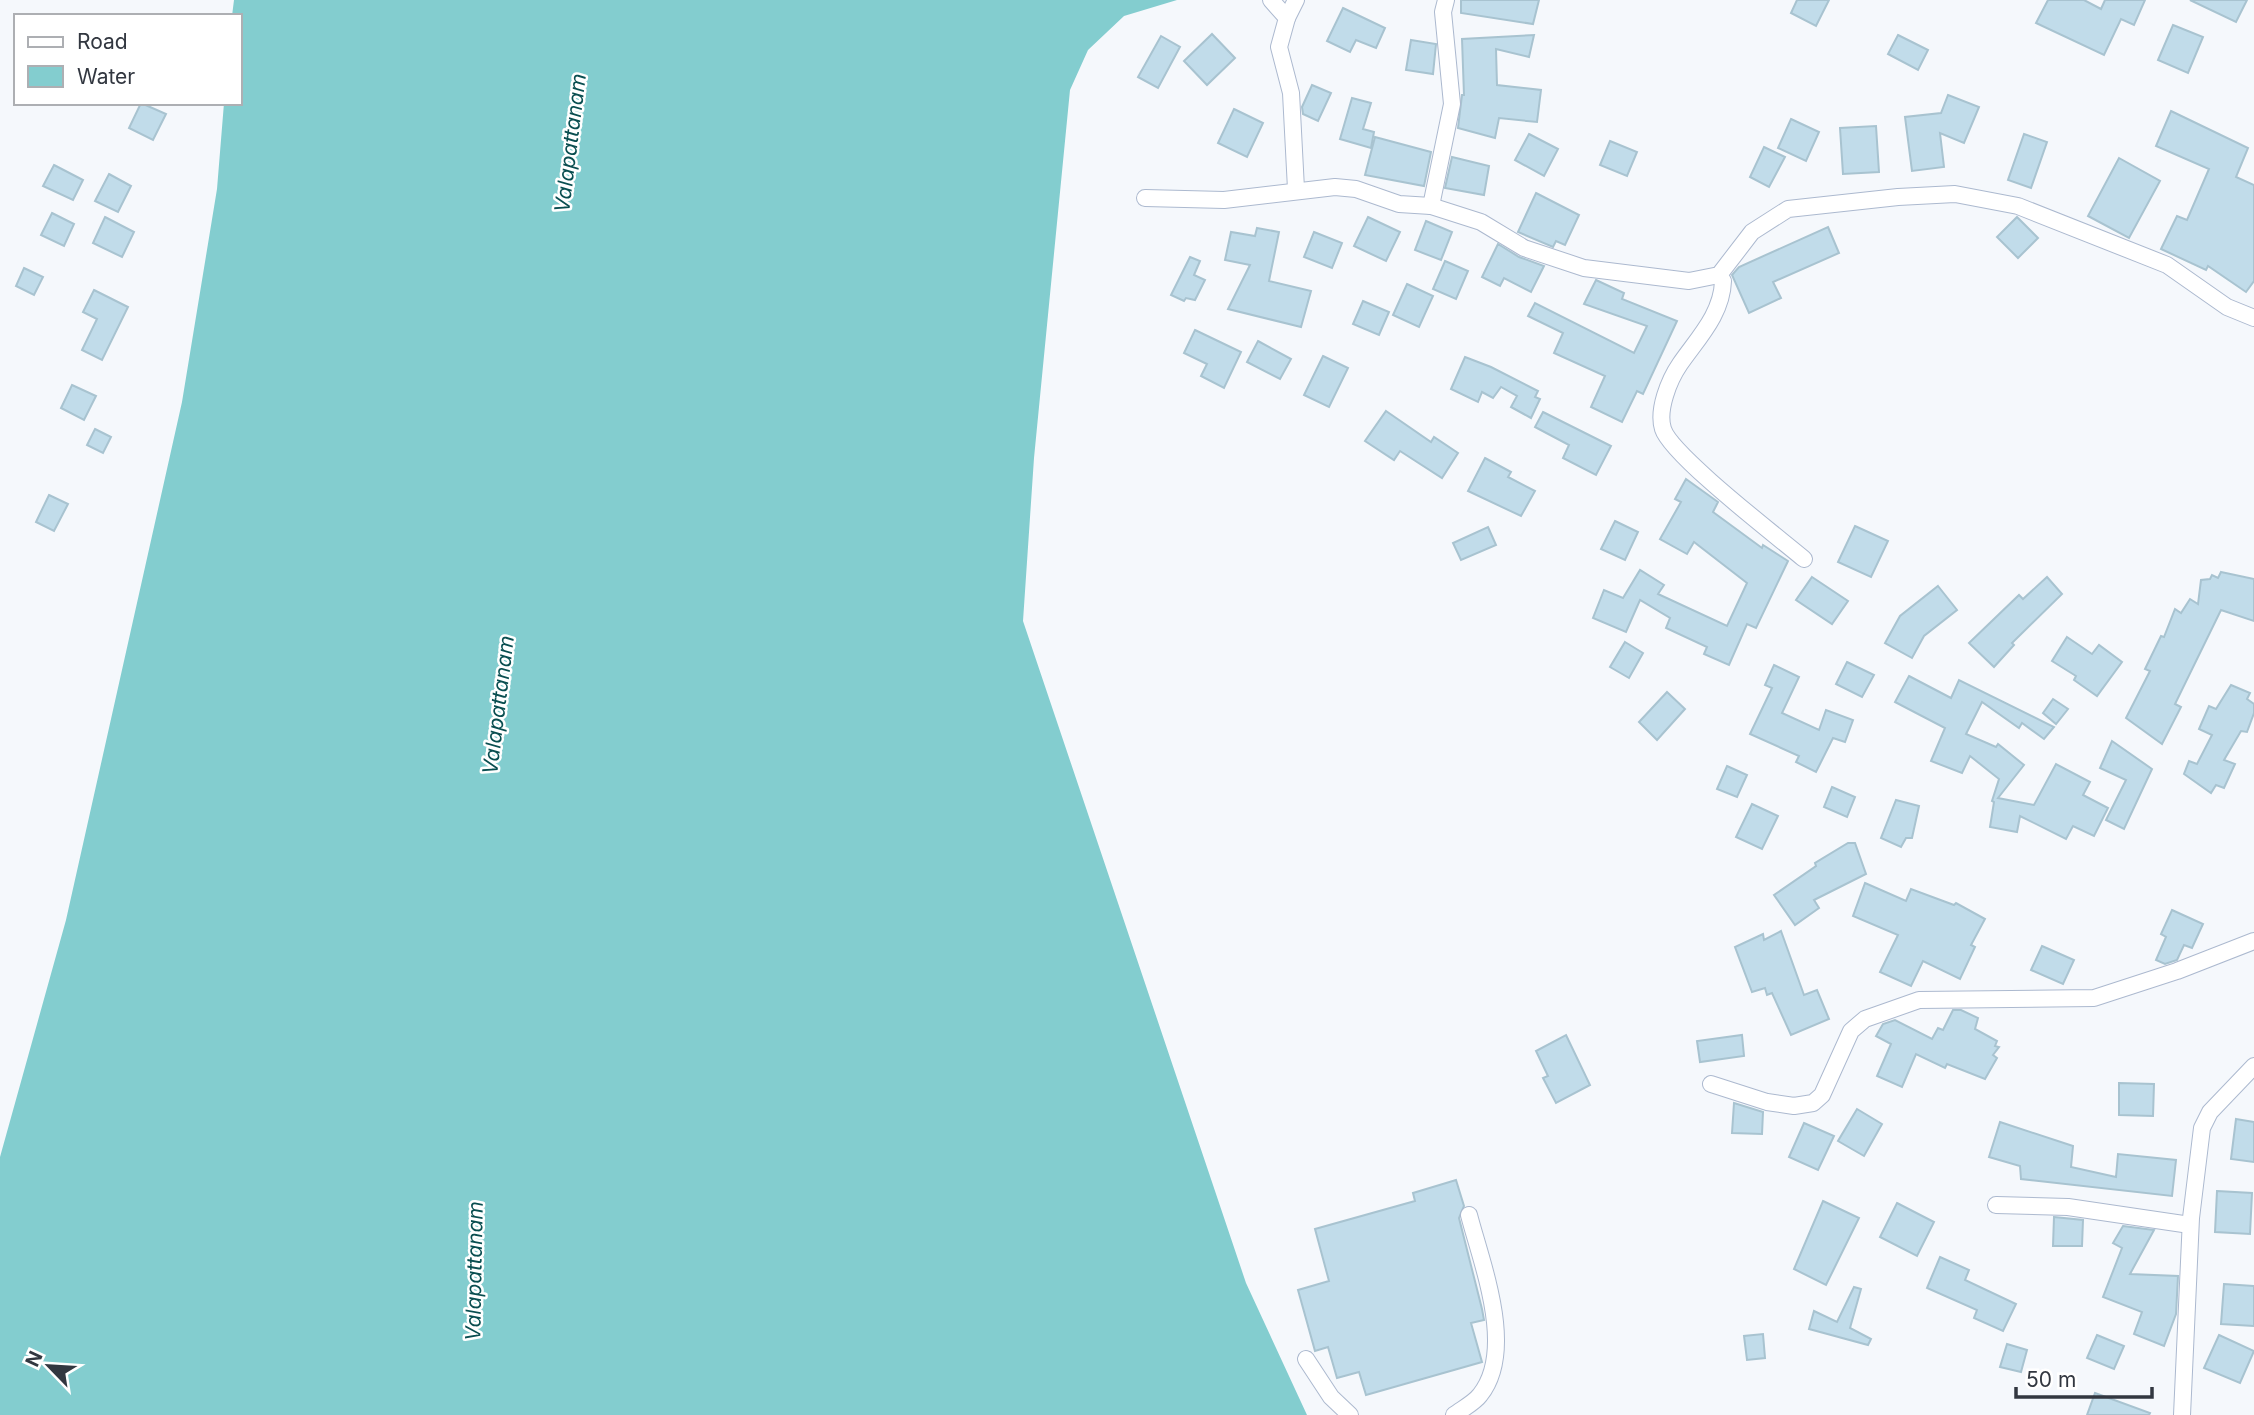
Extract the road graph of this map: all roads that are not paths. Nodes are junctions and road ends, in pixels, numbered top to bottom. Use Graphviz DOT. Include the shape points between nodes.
graph roads {
  1 [pos="1271,0"];
  2 [pos="1296,0"];
  3 [pos="1446,0"];
  4 [pos="1287,18"];
  5 [pos="1296,189"];
  6 [pos="1145,198"];
  7 [pos="1431,206"];
  8 [pos="1719,275"];
  9 [pos="2254,318"];
  10 [pos="1804,559"];
  11 [pos="2254,941"];
  12 [pos="2254,1066"];
  13 [pos="1711,1084"];
  14 [pos="1996,1205"];
  15 [pos="1469,1215"];
  16 [pos="2190,1225"];
  17 [pos="1307,1359"];
  18 [pos="1350,1415"];
  19 [pos="1454,1415"];
  20 [pos="2182,1415"];
  1 -- 4 [label="street"];
  2 -- 4 [label="street"];
  3 -- 7 [label="street" via="1443,12 1452,104"];
  4 -- 5 [label="street" via="1279,47 1291,93"];
  5 -- 6 [label="street" via="1224,200"];
  5 -- 7 [label="street" via="1335,187 1399,204"];
  7 -- 8 [label="street" via="1481,222 1524,248 1584,268 1689,281"];
  8 -- 9 [label="street" via="1752,232 1788,209 1955,194 2018,206 2167,265 2227,307"];
  8 -- 10 [label="street" via="1723,298 1678,367 1660,414 1664,432 1726,495"];
  11 -- 13 [label="street" via="2094,998 1919,1000 1866,1018 1851,1031 1822,1095 1813,1103 1767,1102"];
  12 -- 16 [label="street" via="2210,1112 2202,1128"];
  14 -- 16 [label="street" via="2068,1207"];
  15 -- 19 [label="street" via="1495,1321 1497,1357 1480,1395"];
  16 -- 20 [label="street"];
  17 -- 18 [label="street" via="1331,1397"];
}
